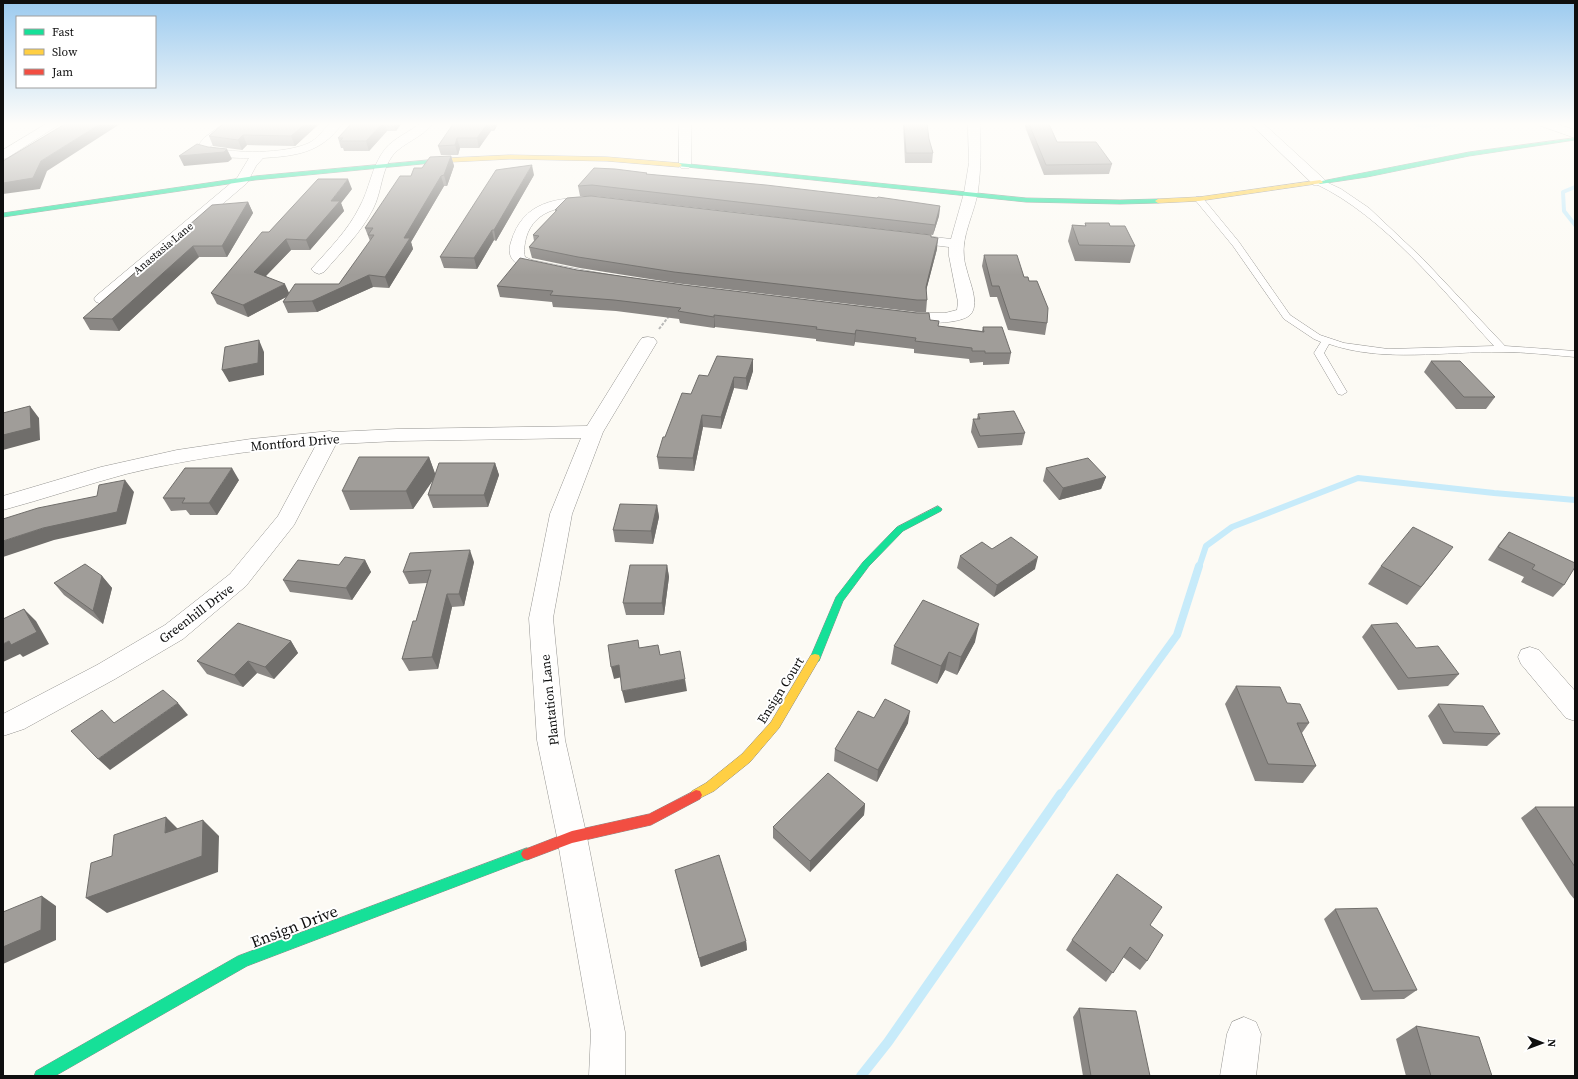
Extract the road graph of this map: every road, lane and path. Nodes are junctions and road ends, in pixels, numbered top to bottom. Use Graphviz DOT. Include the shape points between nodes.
graph roads {
  1 [pos="245,174"];
  2 [pos="295,174"];
  3 [pos="379,174"];
  4 [pos="777,174"];
  5 [pos="973,174"];
  6 [pos="1311,174"];
  7 [pos="1370,174"];
  8 [pos="242,180"];
  9 [pos="1319,182"];
  10 [pos="970,194"];
  11 [pos="1199,199"];
  12 [pos="3,215"];
  13 [pos="957,244"];
  14 [pos="319,269"];
  15 [pos="102,300"];
  16 [pos="1327,340"];
  17 [pos="648,342"];
  18 [pos="1502,349"];
  19 [pos="1575,354"];
  20 [pos="1342,392"];
  21 [pos="593,432"];
  22 [pos="330,437"];
  23 [pos="3,503"];
  24 [pos="938,509"];
  25 [pos="1530,657"];
  26 [pos="1575,710"];
  27 [pos="3,725"];
  28 [pos="572,837"];
  29 [pos="1244,1034"];
  30 [pos="41,1076"];
  31 [pos="607,1076"];
  32 [pos="1238,1076"];
  1 -- 8 [label="street, Anastasia Lane"];
  2 -- 8 [label="street"];
  3 -- 14 [label="street" via="366,208"];
  4 -- 10 [label="street"];
  5 -- 10 [label="street"];
  6 -- 9 [label="street"];
  7 -- 9 [label="street"];
  8 -- 12 [label="street"];
  8 -- 15 [label="street, Anastasia Lane"];
  9 -- 11 [label="street"];
  9 -- 18 [label="lane" via="1366,210 1419,260"];
  10 -- 11 [label="street" via="1068,202"];
  10 -- 13 [label="street"];
  11 -- 16 [label="lane" via="1236,244 1288,317 1317,337"];
  13 -- 13 [label="street" via="956,256 966,302 962,318 916,318 692,291 579,275 515,262 516,246 522,228 549,204 574,202 614,202"];
  16 -- 18 [label="lane" via="1343,346 1388,352"];
  16 -- 20 [label="lane" via="1319,353"];
  17 -- 21 [label="street, Plantation Lane"];
  18 -- 19 [label="lane"];
  21 -- 22 [label="street, Montford Drive"];
  21 -- 28 [label="street, Plantation Lane" via="561,514 541,618 551,740"];
  22 -- 23 [label="street, Montford Drive" via="201,452 133,466"];
  22 -- 27 [label="street, Greenhill Drive" via="286,520 238,580 174,632 106,672"];
  24 -- 28 [label="street, Ensign Court" via="900,529 866,564 839,600 812,665 775,725 746,758 710,786 651,819"];
  25 -- 26 [label="street"];
  28 -- 30 [label="street, Ensign Drive" via="242,961"];
  28 -- 31 [label="street, Plantation Lane" via="608,1032"];
  29 -- 32 [label="street"];
}
